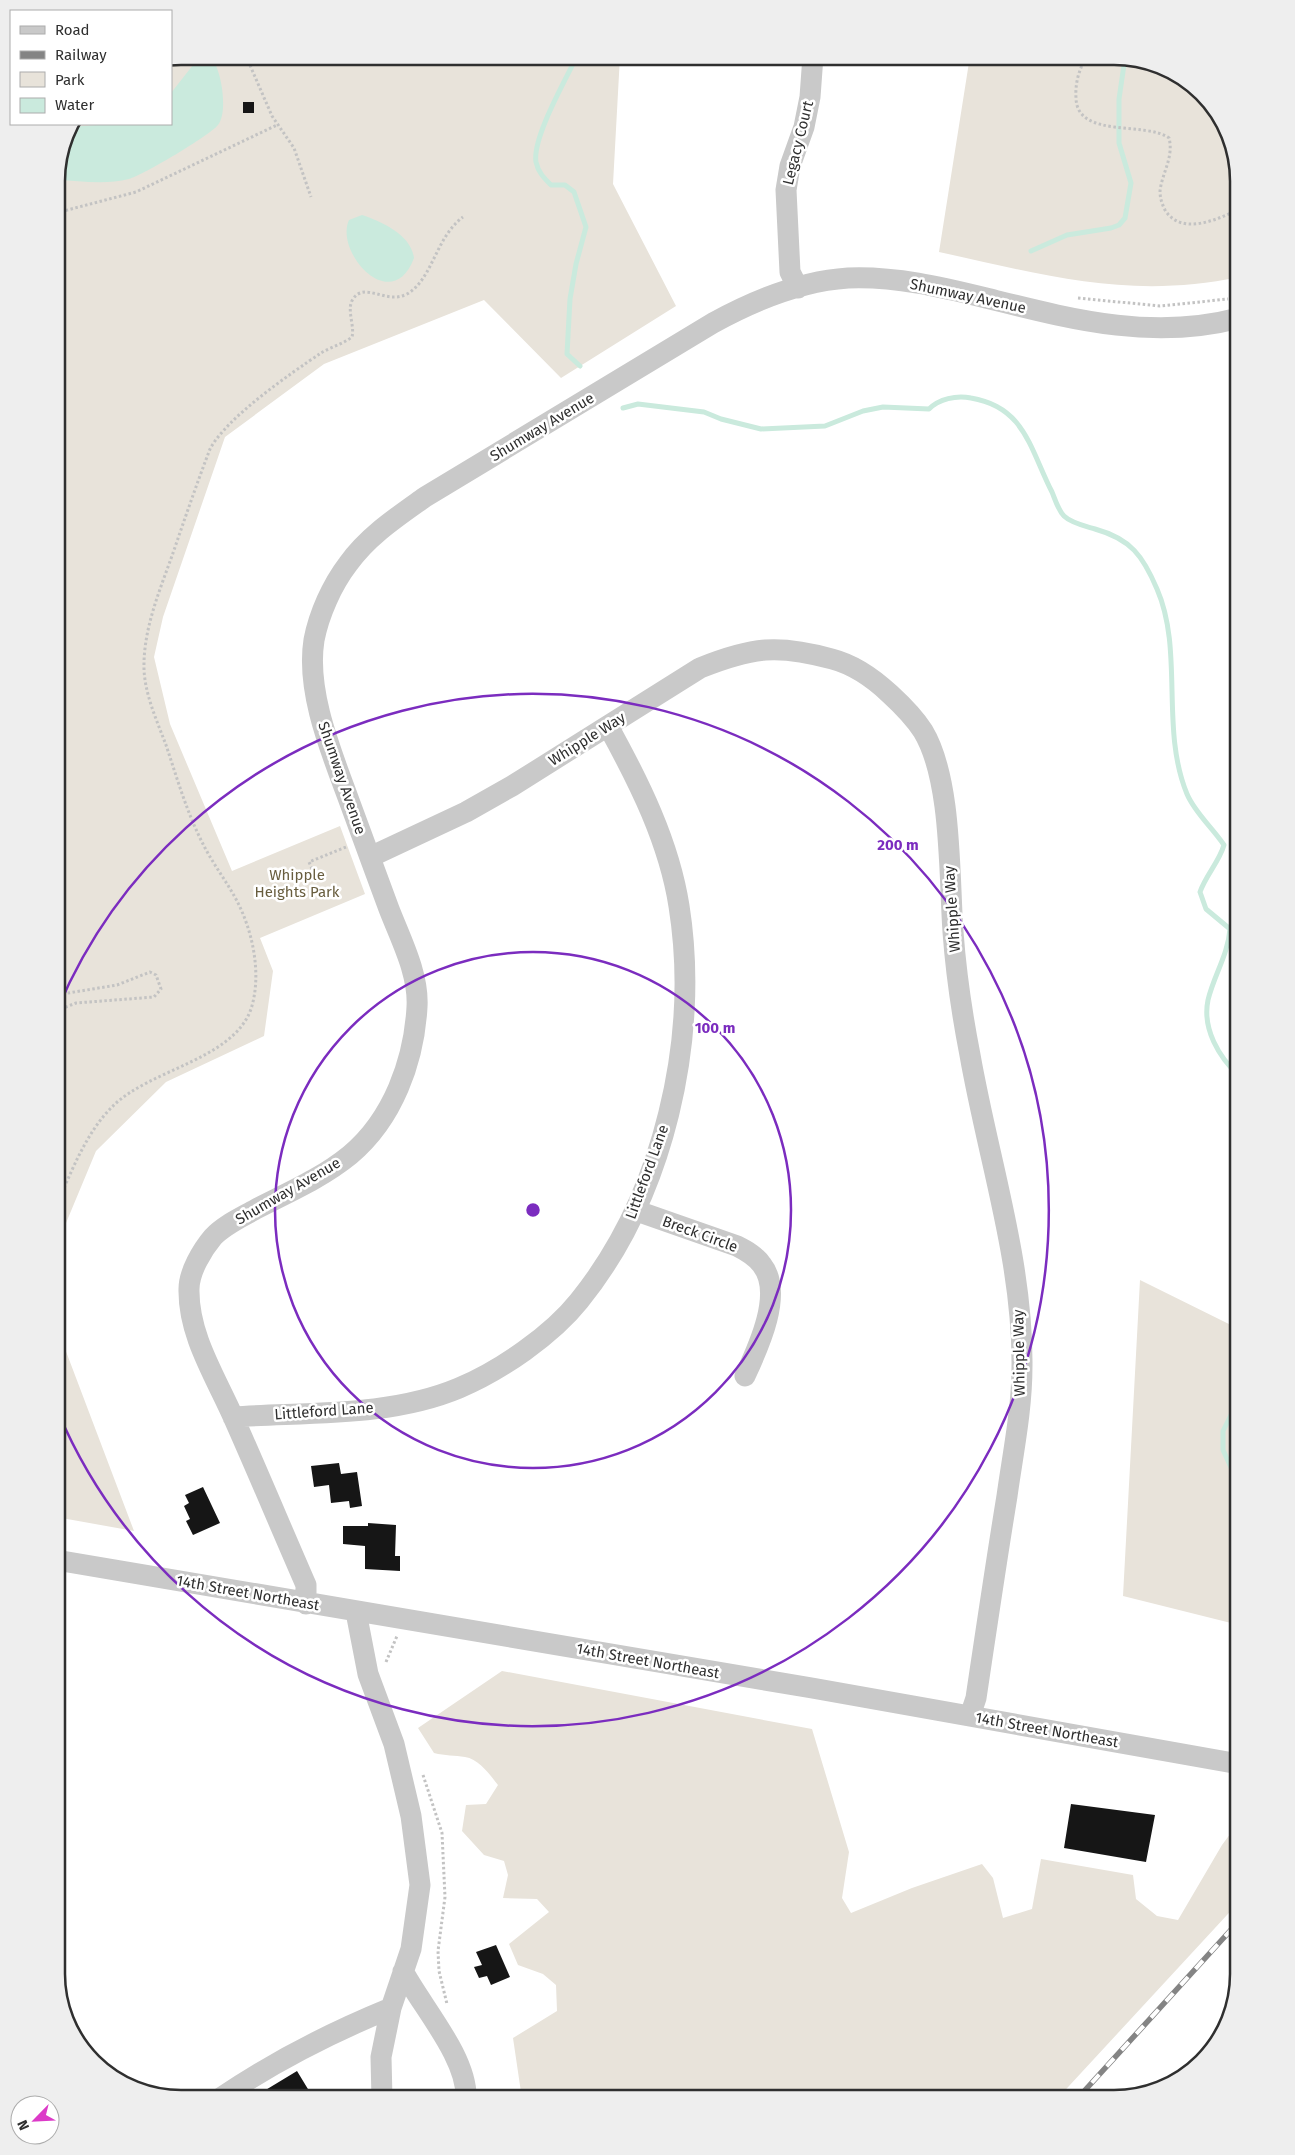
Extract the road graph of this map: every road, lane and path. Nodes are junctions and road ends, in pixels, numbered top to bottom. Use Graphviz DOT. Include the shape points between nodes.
graph roads {
  1 [pos="250,65"];
  2 [pos="812,65"];
  3 [pos="1082,65"];
  4 [pos="277,125"];
  5 [pos="310,197"];
  6 [pos="65,211"];
  7 [pos="1230,212"];
  8 [pos="463,217"];
  9 [pos="798,288"];
  10 [pos="1230,320"];
  11 [pos="608,726"];
  12 [pos="370,857"];
  13 [pos="65,994"];
  14 [pos="65,1007"];
  15 [pos="65,1188"];
  16 [pos="637,1211"];
  17 [pos="746,1376"];
  18 [pos="234,1417"];
  19 [pos="65,1562"];
  20 [pos="306,1604"];
  21 [pos="356,1612"];
  22 [pos="970,1716"];
  23 [pos="1230,1762"];
  24 [pos="403,1971"];
  25 [pos="390,2008"];
  26 [pos="230,2090"];
  27 [pos="382,2090"];
  28 [pos="466,2090"];
  1 -- 4 [label="path"];
  2 -- 9 [label="street, Legacy Court" via="804,127 790,166 786,190 790,272"];
  3 -- 7 [label="path" via="1076,81 1076,103 1084,117 1105,126 1157,131 1169,138 1170,156 1160,189 1160,198 1169,216 1187,225"];
  4 -- 5 [label="path" via="294,148"];
  4 -- 6 [label="path" via="136,192"];
  8 -- 15 [label="path" via="445,235 428,270 412,290 395,298 368,291 357,295 351,302 352,337 319,355 230,422 210,449 152,615 144,669 149,696 193,821 243,913 255,960 254,995 243,1024 229,1040 144,1084 112,1106 100,1120"];
  9 -- 10 [label="street, Shumway Avenue" via="846,278 906,282 949,288 1092,323 1197,328"];
  9 -- 12 [label="street, Shumway Avenue" via="741,307 425,497 368,541 348,564 322,613 314,640 313,667 326,738"];
  11 -- 12 [label="street, Whipple Way" via="466,812"];
  11 -- 16 [label="street, Littleford Lane" via="648,805 667,854 679,905 684,957 683,1020 676,1078 662,1139"];
  11 -- 22 [label="street, Whipple Way" via="700,668 730,656 785,648 841,661 863,671 907,710 924,732 936,761 943,792 954,950 970,1055 1021,1321 1018,1417 976,1698"];
  12 -- 18 [label="street, Shumway Avenue" via="406,951 417,996 416,1029 409,1063 398,1090 371,1134 351,1154 325,1173 229,1225 214,1236 198,1259 189,1286 196,1334"];
  13 -- 14 [label="path" via="117,985 150,972 156,975 161,989 154,997 76,1003"];
  16 -- 17 [label="street, Breck Circle" via="737,1246 764,1266 770,1295 764,1336"];
  16 -- 18 [label="street, Littleford Lane" via="579,1302 545,1334 513,1357 460,1387 413,1403"];
  18 -- 20 [label="street, Shumway Avenue" via="306,1585"];
  19 -- 20 [label="street, 14th Street Northeast"];
  20 -- 21 [label="street, 14th Street Northeast"];
  21 -- 22 [label="street, 14th Street Northeast"];
  21 -- 24 [label="street" via="368,1674 394,1744 411,1816 420,1885 411,1948"];
  22 -- 23 [label="street, 14th Street Northeast"];
  24 -- 25 [label="street"];
  24 -- 28 [label="street" via="442,2031"];
  25 -- 26 [label="street" via="328,2034"];
  25 -- 27 [label="street" via="381,2057"];
}
